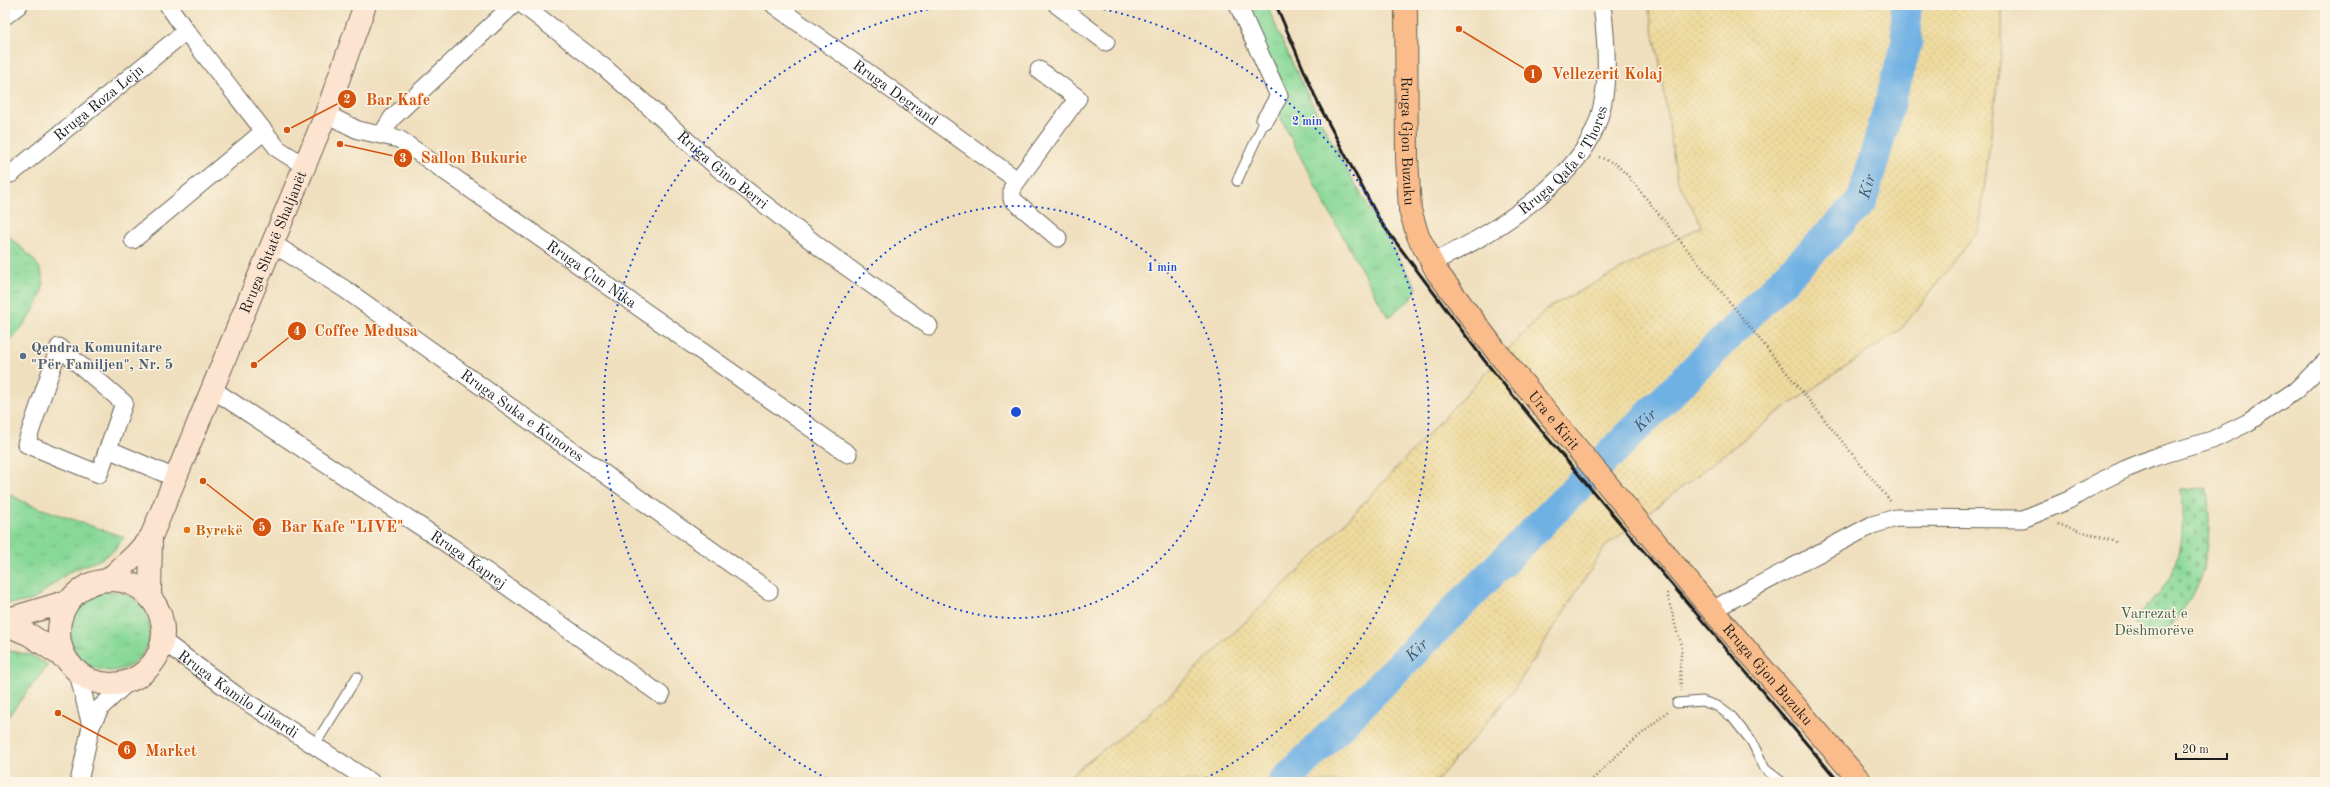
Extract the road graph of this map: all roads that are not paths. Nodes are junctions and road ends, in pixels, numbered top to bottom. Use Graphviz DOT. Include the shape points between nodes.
graph roads {
  1 [pos="19,5"];
  2 [pos="168,5"];
  3 [pos="365,5"];
  4 [pos="513,5"];
  5 [pos="524,5"];
  6 [pos="774,5"];
  7 [pos="1057,5"];
  8 [pos="1238,5"];
  9 [pos="1406,5"];
  10 [pos="1602,5"];
  11 [pos="5,16"];
  12 [pos="186,31"];
  13 [pos="1106,42"];
  14 [pos="1039,70"];
  15 [pos="326,114"];
  16 [pos="1264,120"];
  17 [pos="263,132"];
  18 [pos="382,134"];
  19 [pos="305,166"];
  20 [pos="11,174"];
  21 [pos="1017,180"];
  22 [pos="1237,181"];
  23 [pos="1058,238"];
  24 [pos="133,240"];
  25 [pos="272,243"];
  26 [pos="1434,267"];
  27 [pos="929,326"];
  28 [pos="2325,362"];
  29 [pos="212,388"];
  30 [pos="108,449"];
  31 [pos="848,454"];
  32 [pos="175,478"];
  33 [pos="151,537"];
  34 [pos="1676,566"];
  35 [pos="108,580"];
  36 [pos="770,591"];
  37 [pos="150,597"];
  38 [pos="68,602"];
  39 [pos="1712,610"];
  40 [pos="5,620"];
  41 [pos="5,624"];
  42 [pos="163,641"];
  43 [pos="72,666"];
  44 [pos="358,677"];
  45 [pos="128,682"];
  46 [pos="662,695"];
  47 [pos="1676,703"];
  48 [pos="91,726"];
  49 [pos="314,746"];
  50 [pos="79,782"];
  51 [pos="371,782"];
  52 [pos="1782,782"];
  53 [pos="1861,782"];
  1 -- 11 [label="street"];
  2 -- 12 [label="street"];
  3 -- 15 [label="main road, Rruga Shtatë Shaljanët"];
  4 -- 18 [label="street" via="392,118"];
  5 -- 27 [label="street, Rruga Gino Berri" via="605,68 718,168 822,249"];
  6 -- 21 [label="street, Rruga Degrand"];
  7 -- 13 [label="street"];
  8 -- 16 [label="street" via="1279,96"];
  9 -- 26 [label="main road, Rruga Gjon Buzuku" via="1408,182 1412,217 1418,236"];
  10 -- 26 [label="street, Rruga Qafa e Thores" via="1606,44 1604,97 1594,132 1583,152 1529,204"];
  12 -- 17 [label="street"];
  12 -- 20 [label="street, Rruga Roza Lejn"];
  14 -- 21 [label="street" via="1078,98"];
  15 -- 18 [label="street, Rruga Çun Nika" via="358,130"];
  15 -- 19 [label="main road, Rruga Shtatë Shaljanët"];
  16 -- 22 [label="lane"];
  17 -- 19 [label="street" via="278,149"];
  17 -- 24 [label="street"];
  18 -- 31 [label="street, Rruga Çun Nika" via="399,139"];
  19 -- 25 [label="main road, Rruga Shtatë Shaljanët"];
  21 -- 23 [label="street" via="1012,188 1012,199"];
  25 -- 29 [label="main road, Rruga Shtatë Shaljanët"];
  25 -- 36 [label="street, Rruga Suka e Kunores" via="346,290"];
  26 -- 34 [label="main road, Ura e Kirit" via="1496,352"];
  28 -- 39 [label="street" via="2295,391 2247,423 2212,440 2154,456 2097,482 2069,500 2023,519 1896,518 1872,525"];
  29 -- 32 [label="main road, Rruga Shtatë Shaljanët"];
  29 -- 46 [label="street, Rruga Kaprej" via="450,546"];
  30 -- 30 [label="street" via="99,474 26,444 59,347 124,403"];
  30 -- 32 [label="street"];
  32 -- 33 [label="main road, Rruga Shtatë Shaljanët"];
  33 -- 35 [label="main road, Rruga Shtatë Shaljanët"];
  33 -- 37 [label="main road, Rruga Shtatë Shaljanët"];
  34 -- 39 [label="main road, Rruga Gjon Buzuku"];
  35 -- 37 [label="main road" via="131,584"];
  35 -- 38 [label="main road" via="86,586"];
  37 -- 42 [label="main road" via="162,618"];
  38 -- 40 [label="main road"];
  38 -- 43 [label="main road" via="60,620 59,640"];
  39 -- 53 [label="main road, Rruga Gjon Buzuku"];
  41 -- 43 [label="main road" via="30,635"];
  42 -- 45 [label="main road" via="156,660 143,674"];
  42 -- 49 [label="street, Rruga Kamilo Libardi" via="236,695"];
  43 -- 45 [label="main road" via="94,682 111,685"];
  43 -- 48 [label="street"];
  44 -- 49 [label="lane, Rruga Kamilo Libardi"];
  45 -- 48 [label="street" via="101,707"];
  47 -- 52 [label="lane" via="1702,701 1717,706 1732,717 1752,742 1765,769"];
  48 -- 50 [label="street"];
  49 -- 51 [label="street, Rruga Kamilo Libardi"];
}
